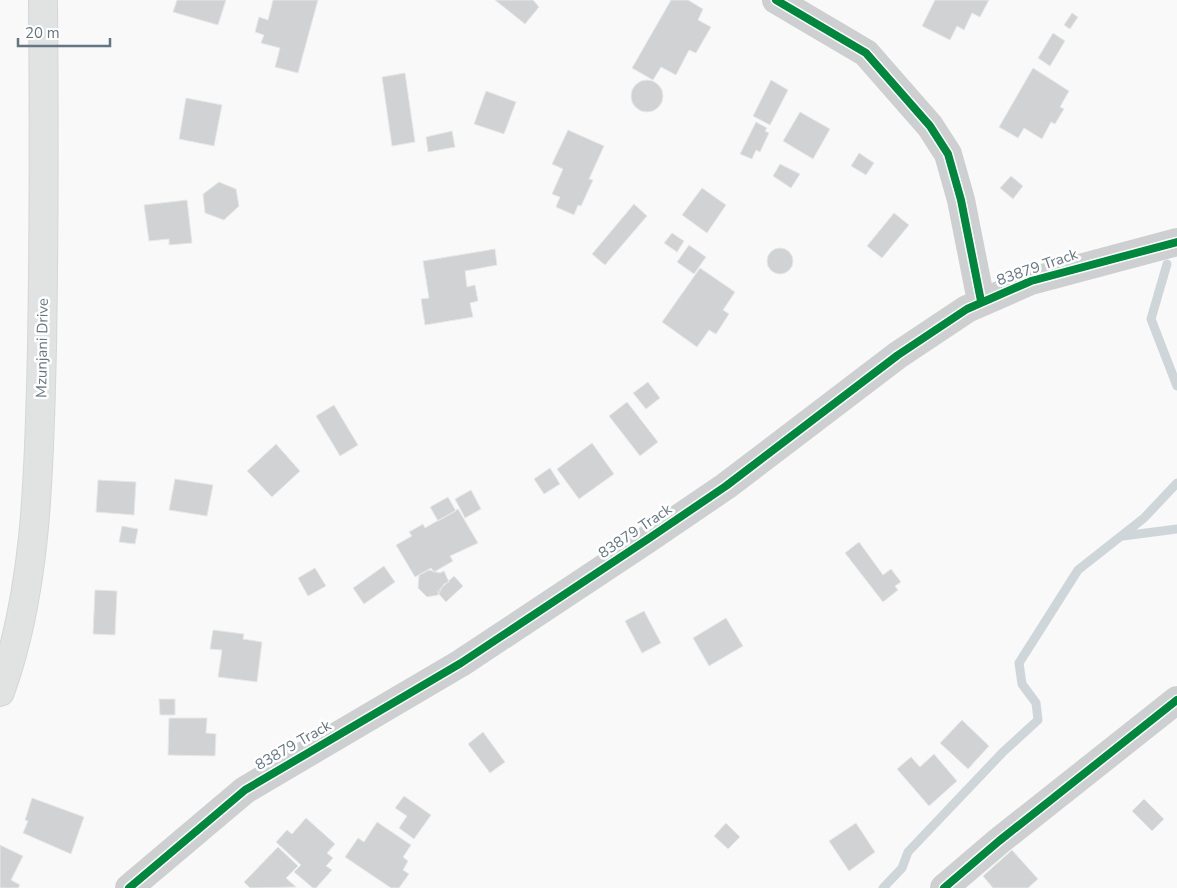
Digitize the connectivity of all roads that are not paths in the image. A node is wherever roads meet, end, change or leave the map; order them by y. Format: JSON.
{"nodes":[{"id":1,"x":43,"y":0,"type":"edge"},
{"id":2,"x":776,"y":0,"type":"edge"},
{"id":3,"x":1177,"y":242,"type":"edge"},
{"id":4,"x":981,"y":301,"type":"junction"},
{"id":5,"x":0,"y":692,"type":"edge"},
{"id":6,"x":1177,"y":700,"type":"edge"},
{"id":7,"x":129,"y":888,"type":"edge"},
{"id":8,"x":944,"y":888,"type":"edge"}],
"edges":[{"from":1,"to":5,"type":"main road","name":"Mzunjani Drive"},
{"from":2,"to":4,"type":"street"},
{"from":3,"to":4,"type":"street","name":"83879 Track"},
{"from":4,"to":7,"type":"street","name":"83879 Track"},
{"from":6,"to":8,"type":"street"}]}
